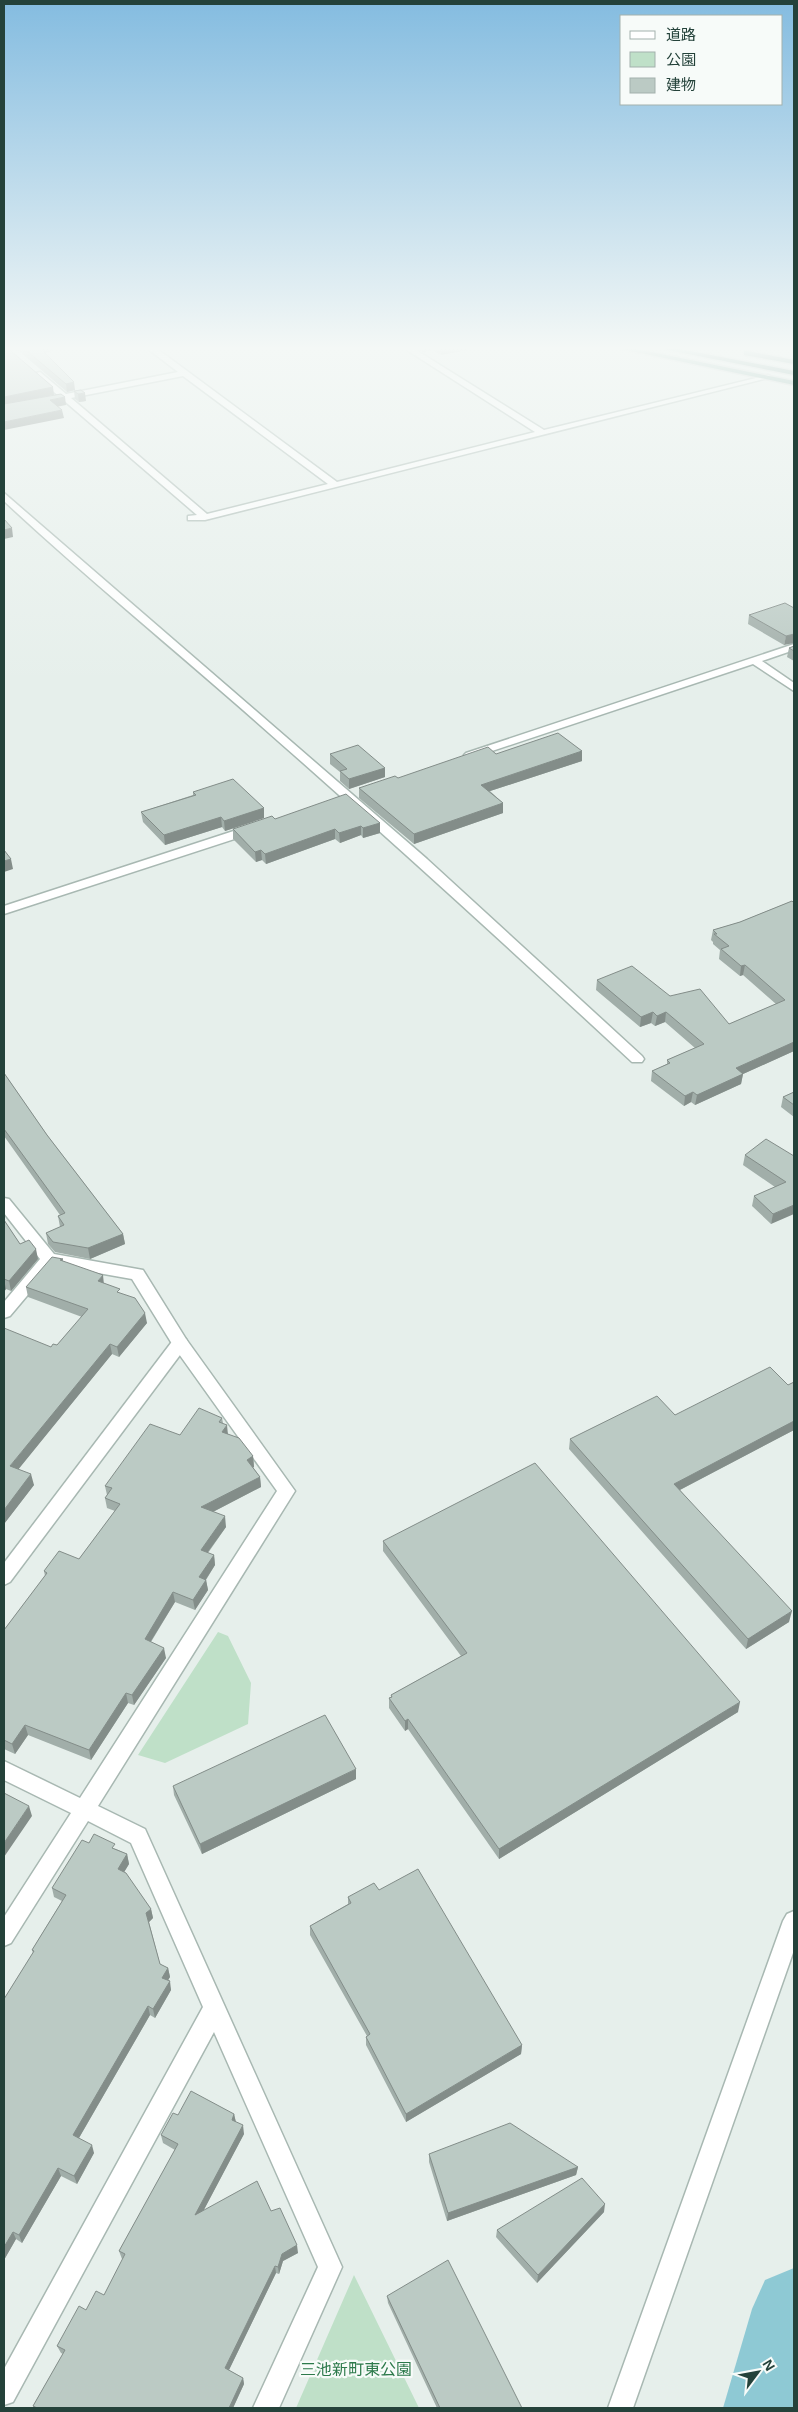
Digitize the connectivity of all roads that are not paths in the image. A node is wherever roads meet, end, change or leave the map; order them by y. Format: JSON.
{"nodes":[{"id":1,"x":135,"y":458,"type":"edge"},
{"id":2,"x":299,"y":458,"type":"edge"},
{"id":3,"x":445,"y":458,"type":"edge"},
{"id":4,"x":336,"y":485,"type":"junction"},
{"id":5,"x":4,"y":496,"type":"edge"},
{"id":6,"x":205,"y":517,"type":"junction"},
{"id":7,"x":191,"y":518,"type":"dead end"},
{"id":8,"x":794,"y":647,"type":"edge"},
{"id":9,"x":754,"y":660,"type":"junction"},
{"id":10,"x":794,"y":688,"type":"edge"},
{"id":11,"x":458,"y":760,"type":"edge"},
{"id":12,"x":353,"y":795,"type":"junction"},
{"id":13,"x":330,"y":803,"type":"edge"},
{"id":14,"x":266,"y":824,"type":"edge"},
{"id":15,"x":4,"y":910,"type":"edge"},
{"id":16,"x":637,"y":1059,"type":"dead end"},
{"id":17,"x":4,"y":1204,"type":"edge"},
{"id":18,"x":49,"y":1259,"type":"junction"},
{"id":19,"x":4,"y":1312,"type":"edge"},
{"id":20,"x":180,"y":1343,"type":"junction"},
{"id":21,"x":4,"y":1577,"type":"edge"},
{"id":22,"x":4,"y":1770,"type":"edge"},
{"id":23,"x":86,"y":1810,"type":"junction"},
{"id":24,"x":794,"y":1921,"type":"edge"},
{"id":25,"x":4,"y":1936,"type":"edge"},
{"id":26,"x":215,"y":2008,"type":"junction"},
{"id":27,"x":4,"y":2393,"type":"edge"},
{"id":28,"x":266,"y":2408,"type":"edge"},
{"id":29,"x":620,"y":2408,"type":"edge"}],
"edges":[{"from":1,"to":6,"type":"street"},
{"from":2,"to":4,"type":"street"},
{"from":3,"to":4,"type":"street"},
{"from":4,"to":6,"type":"street"},
{"from":5,"to":12,"type":"street"},
{"from":6,"to":7,"type":"street"},
{"from":8,"to":9,"type":"street"},
{"from":9,"to":10,"type":"street"},
{"from":9,"to":11,"type":"street"},
{"from":12,"to":13,"type":"street"},
{"from":12,"to":16,"type":"street"},
{"from":14,"to":15,"type":"street"},
{"from":17,"to":18,"type":"street"},
{"from":18,"to":19,"type":"street"},
{"from":18,"to":20,"type":"street"},
{"from":20,"to":21,"type":"street"},
{"from":20,"to":23,"type":"street"},
{"from":22,"to":23,"type":"street"},
{"from":23,"to":25,"type":"street"},
{"from":23,"to":26,"type":"street"},
{"from":24,"to":29,"type":"street"},
{"from":26,"to":27,"type":"street"},
{"from":26,"to":28,"type":"street"}]}
